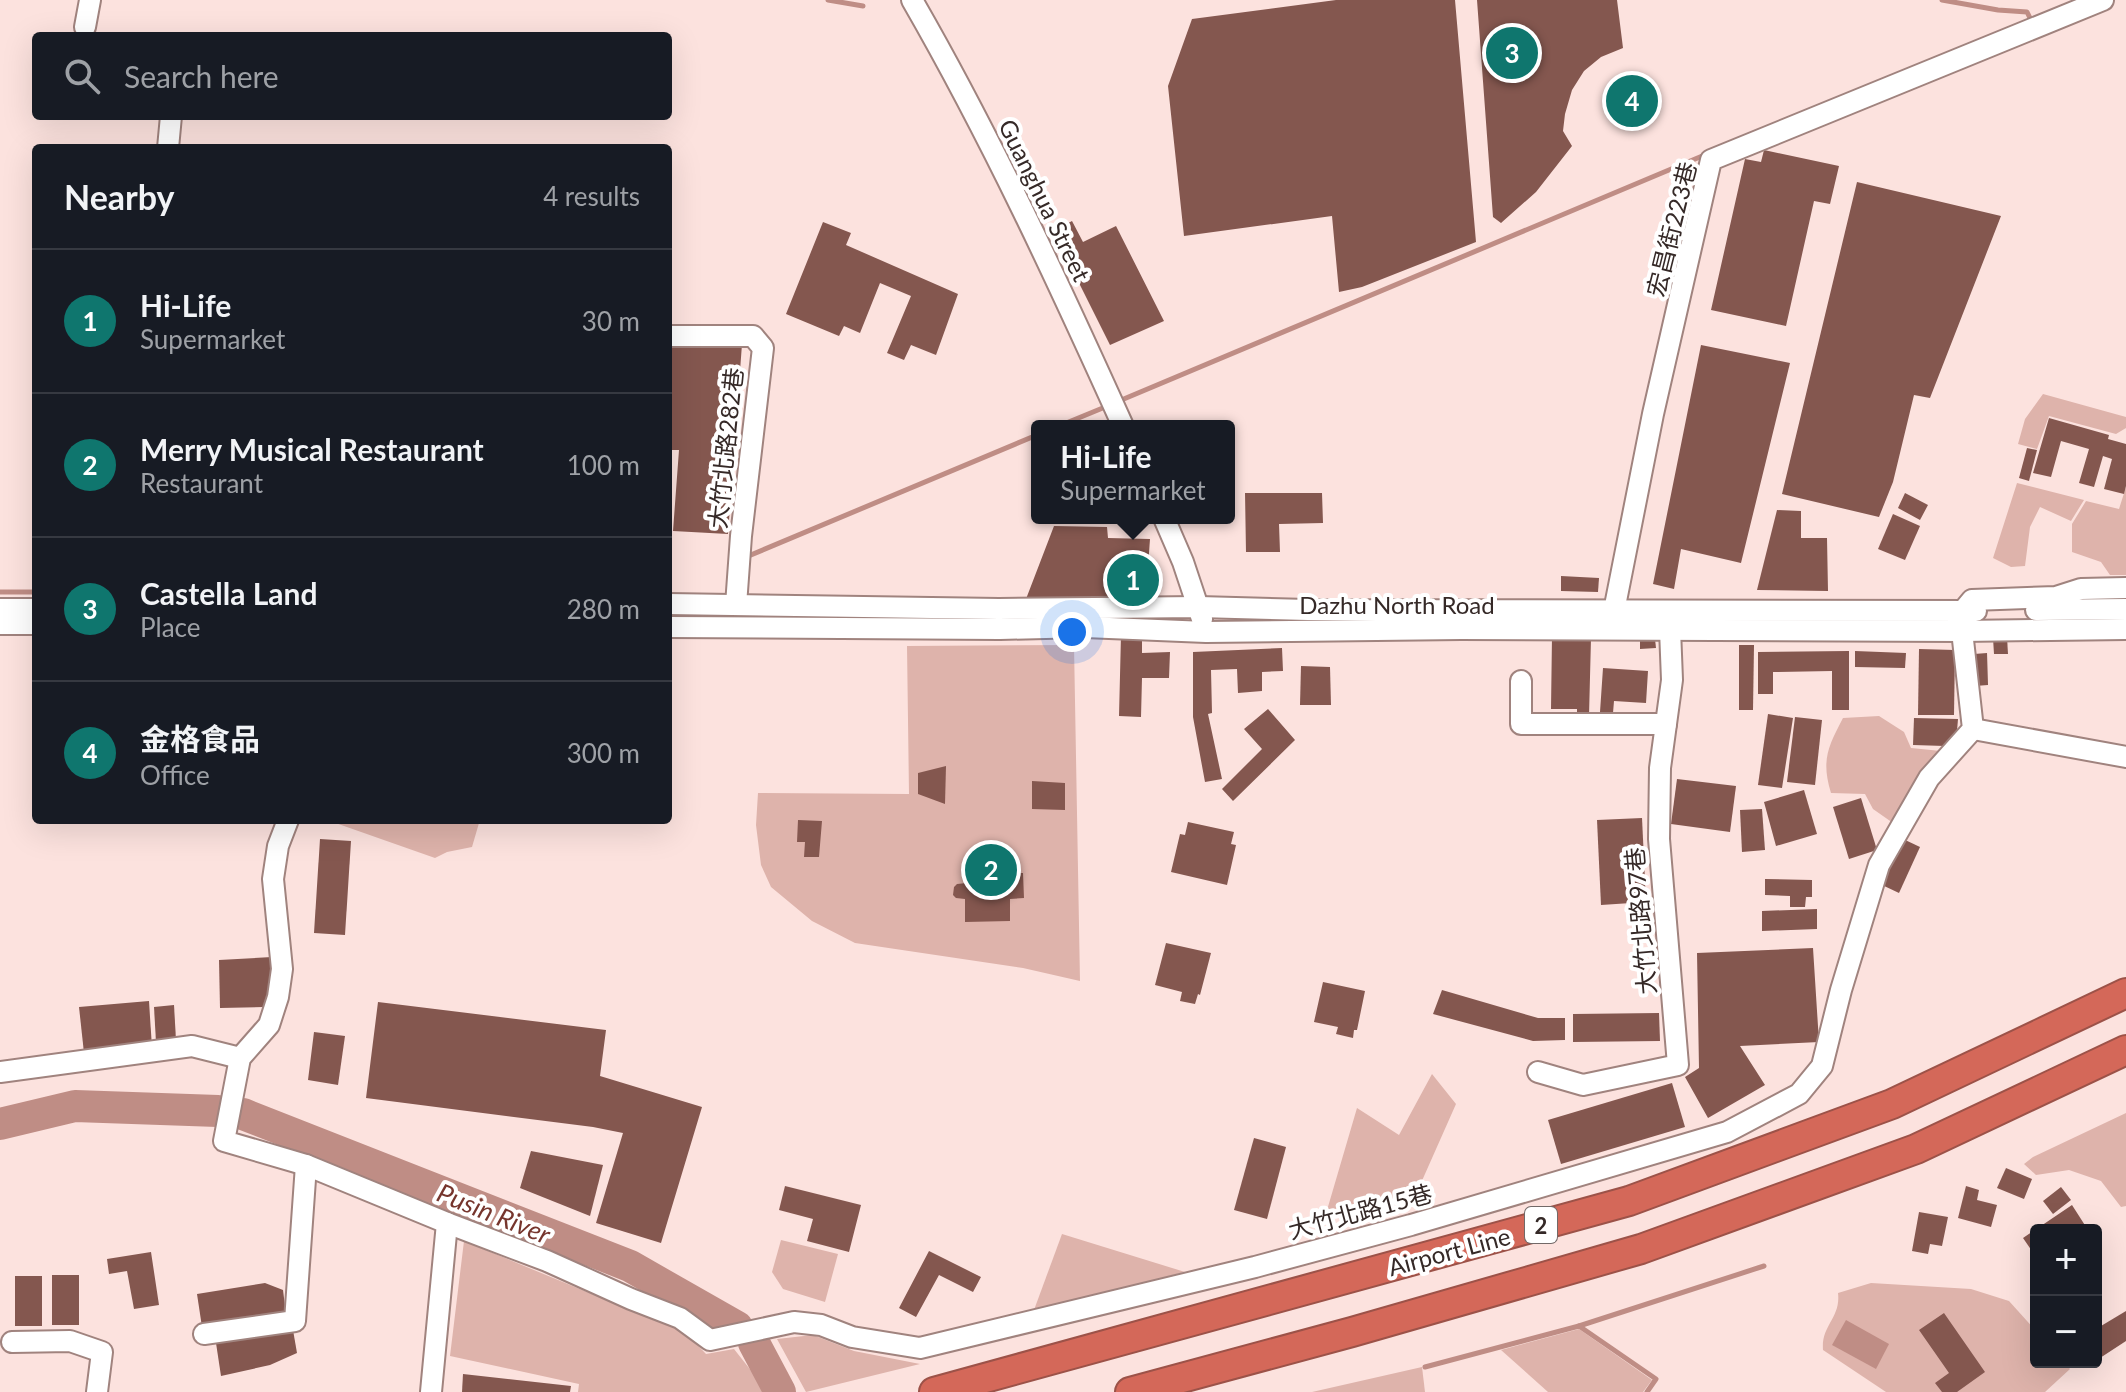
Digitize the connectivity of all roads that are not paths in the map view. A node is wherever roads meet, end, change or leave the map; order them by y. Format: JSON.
{"nodes":[{"id":1,"x":90,"y":0,"type":"edge"},
{"id":2,"x":912,"y":0,"type":"edge"},
{"id":3,"x":2103,"y":0,"type":"edge"},
{"id":4,"x":85,"y":27,"type":"dead end"},
{"id":5,"x":171,"y":120,"type":"edge"},
{"id":6,"x":168,"y":144,"type":"edge"},
{"id":7,"x":672,"y":336,"type":"edge"},
{"id":8,"x":1120,"y":420,"type":"edge"},
{"id":9,"x":1167,"y":524,"type":"edge"},
{"id":10,"x":2126,"y":588,"type":"edge"},
{"id":11,"x":672,"y":604,"type":"edge"},
{"id":12,"x":736,"y":605,"type":"junction"},
{"id":13,"x":1199,"y":607,"type":"junction"},
{"id":14,"x":0,"y":609,"type":"edge"},
{"id":15,"x":32,"y":609,"type":"edge"},
{"id":16,"x":2126,"y":609,"type":"edge"},
{"id":17,"x":1614,"y":620,"type":"junction"},
{"id":18,"x":1962,"y":621,"type":"junction"},
{"id":19,"x":0,"y":624,"type":"edge"},
{"id":20,"x":32,"y":624,"type":"edge"},
{"id":21,"x":672,"y":627,"type":"edge"},
{"id":22,"x":1670,"y":629,"type":"junction"},
{"id":23,"x":2126,"y":629,"type":"edge"},
{"id":24,"x":1206,"y":632,"type":"junction"},
{"id":25,"x":1521,"y":681,"type":"dead end"},
{"id":26,"x":1666,"y":724,"type":"junction"},
{"id":27,"x":1973,"y":729,"type":"junction"},
{"id":28,"x":2126,"y":757,"type":"edge"},
{"id":29,"x":286,"y":824,"type":"edge"},
{"id":30,"x":2126,"y":993,"type":"edge"},
{"id":31,"x":2126,"y":1050,"type":"edge"},
{"id":32,"x":240,"y":1058,"type":"junction"},
{"id":33,"x":0,"y":1072,"type":"edge"},
{"id":34,"x":1538,"y":1072,"type":"dead end"},
{"id":35,"x":306,"y":1165,"type":"junction"},
{"id":36,"x":447,"y":1223,"type":"junction"},
{"id":37,"x":204,"y":1334,"type":"dead end"},
{"id":38,"x":12,"y":1342,"type":"dead end"},
{"id":39,"x":97,"y":1392,"type":"edge"},
{"id":40,"x":431,"y":1392,"type":"edge"},
{"id":41,"x":934,"y":1392,"type":"edge"},
{"id":42,"x":1130,"y":1392,"type":"edge"}],
"edges":[{"from":1,"to":4,"type":"street"},
{"from":2,"to":8,"type":"street","name":"Guanghua Street"},
{"from":3,"to":17,"type":"street","name":"宏昌街223巷"},
{"from":5,"to":6,"type":"street"},
{"from":7,"to":12,"type":"street","name":"大竹北路282巷"},
{"from":9,"to":13,"type":"street"},
{"from":10,"to":18,"type":"street"},
{"from":11,"to":12,"type":"street","name":"Dazhu North Road"},
{"from":12,"to":13,"type":"street","name":"Dazhu North Road"},
{"from":13,"to":17,"type":"street","name":"Dazhu North Road"},
{"from":13,"to":24,"type":"street"},
{"from":14,"to":15,"type":"street"},
{"from":16,"to":18,"type":"street","name":"Dazhu North Road"},
{"from":17,"to":18,"type":"street","name":"Dazhu North Road"},
{"from":17,"to":22,"type":"street","name":"Dazhu North Road"},
{"from":17,"to":24,"type":"street","name":"Dazhu North Road"},
{"from":18,"to":22,"type":"street","name":"Dazhu North Road"},
{"from":18,"to":23,"type":"street","name":"Dazhu North Road"},
{"from":18,"to":27,"type":"street"},
{"from":19,"to":20,"type":"street"},
{"from":21,"to":24,"type":"street","name":"Dazhu North Road"},
{"from":22,"to":26,"type":"street","name":"大竹北路97巷"},
{"from":25,"to":26,"type":"street"},
{"from":26,"to":34,"type":"street","name":"大竹北路97巷"},
{"from":27,"to":28,"type":"street"},
{"from":27,"to":36,"type":"street","name":"大竹北路15巷"},
{"from":29,"to":32,"type":"street"},
{"from":30,"to":41,"type":"highway","name":"Airport Line","number":"2"},
{"from":31,"to":42,"type":"highway","name":"Airport Line","number":"2"},
{"from":32,"to":33,"type":"street"},
{"from":32,"to":35,"type":"street","name":"大竹北路15巷"},
{"from":35,"to":36,"type":"street","name":"大竹北路15巷"},
{"from":35,"to":37,"type":"street"},
{"from":36,"to":40,"type":"street"},
{"from":38,"to":39,"type":"street"}]}
